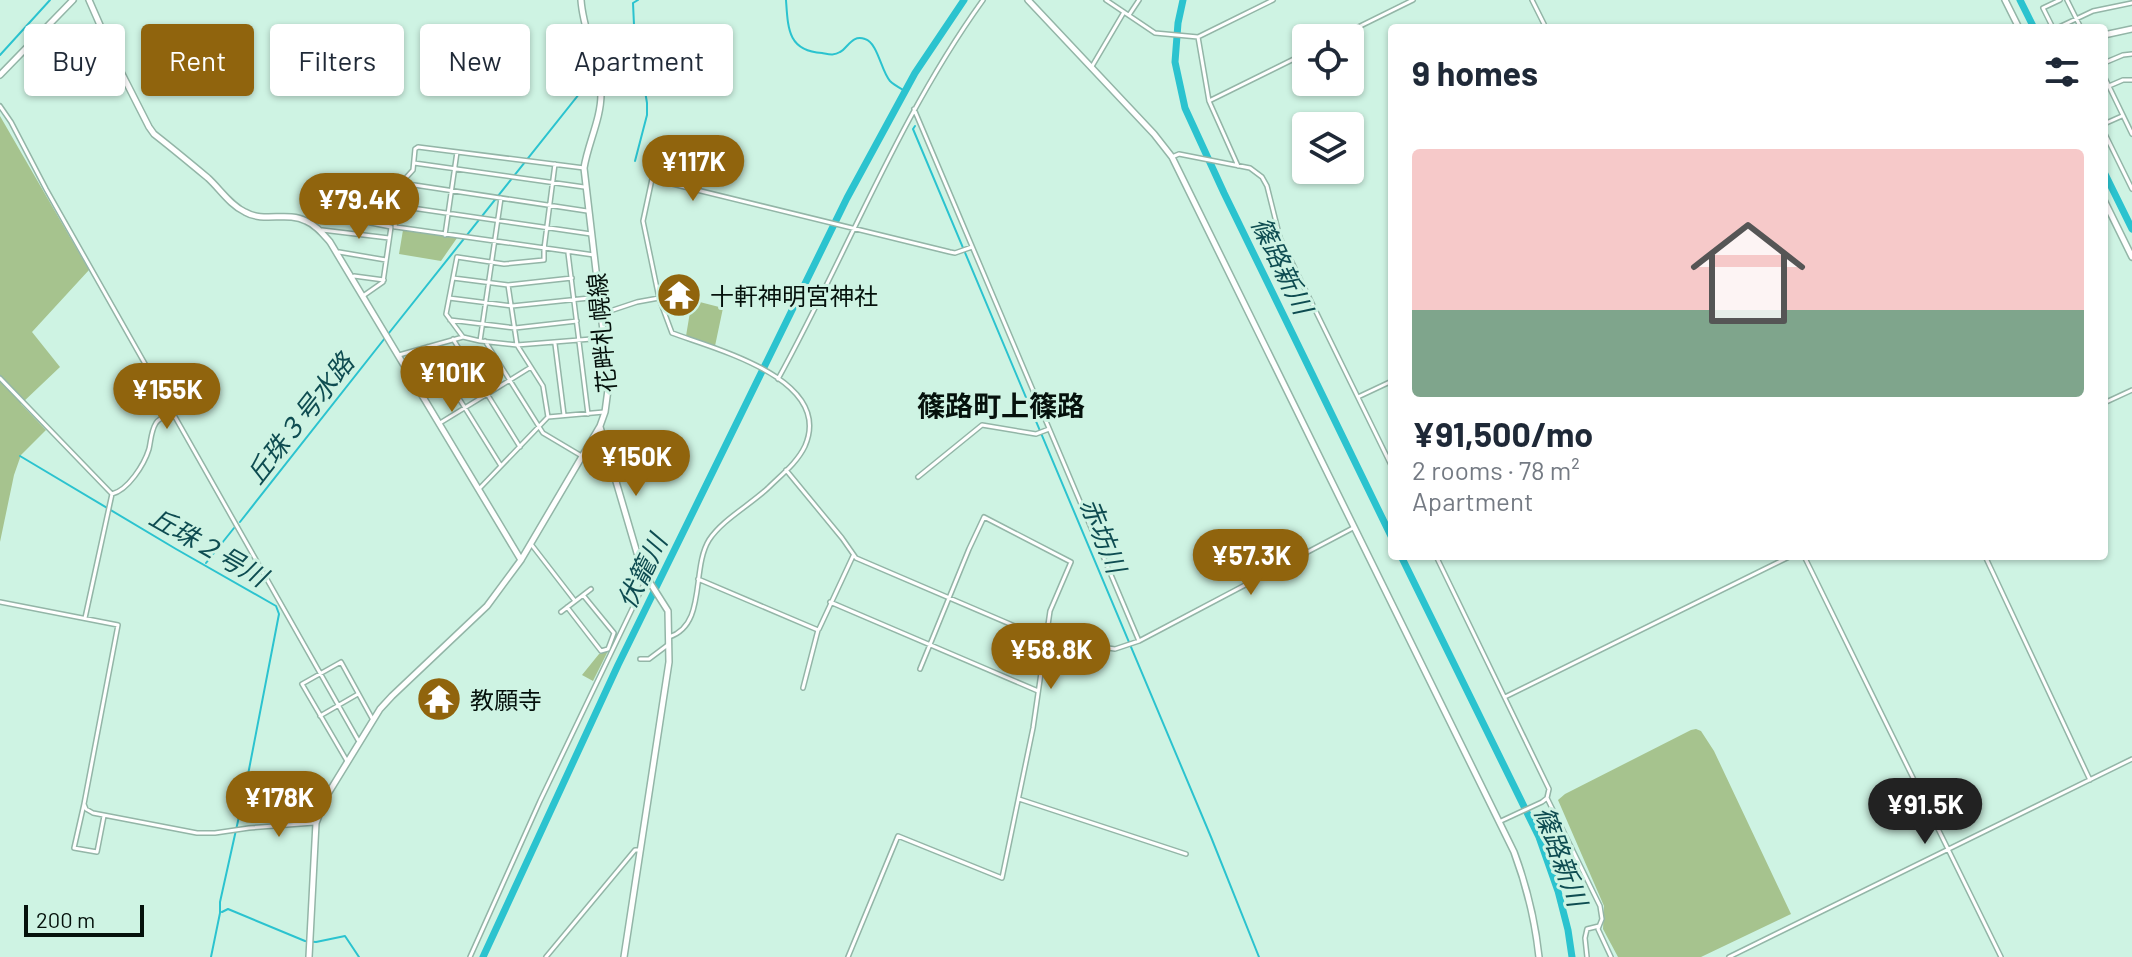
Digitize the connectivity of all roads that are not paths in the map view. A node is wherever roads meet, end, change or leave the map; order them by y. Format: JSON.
{"nodes":[{"id":1,"x":73,"y":0,"type":"edge"},
{"id":2,"x":89,"y":0,"type":"edge"},
{"id":3,"x":581,"y":0,"type":"edge"},
{"id":4,"x":983,"y":0,"type":"edge"},
{"id":5,"x":1028,"y":0,"type":"edge"},
{"id":6,"x":1139,"y":0,"type":"edge"},
{"id":7,"x":1273,"y":0,"type":"edge"},
{"id":8,"x":1413,"y":0,"type":"edge"},
{"id":9,"x":1532,"y":0,"type":"edge"},
{"id":10,"x":2005,"y":0,"type":"edge"},
{"id":11,"x":2060,"y":0,"type":"edge"},
{"id":12,"x":2067,"y":0,"type":"edge"},
{"id":13,"x":1109,"y":1,"type":"edge"},
{"id":14,"x":2132,"y":3,"type":"edge"},
{"id":15,"x":1124,"y":12,"type":"junction"},
{"id":16,"x":1129,"y":15,"type":"junction"},
{"id":17,"x":2076,"y":19,"type":"junction"},
{"id":18,"x":1364,"y":24,"type":"edge"},
{"id":19,"x":1544,"y":24,"type":"edge"},
{"id":20,"x":2017,"y":24,"type":"edge"},
{"id":21,"x":2053,"y":24,"type":"edge"},
{"id":22,"x":2064,"y":24,"type":"edge"},
{"id":23,"x":2079,"y":24,"type":"edge"},
{"id":24,"x":2132,"y":29,"type":"edge"},
{"id":25,"x":2108,"y":34,"type":"edge"},
{"id":26,"x":1196,"y":36,"type":"junction"},
{"id":27,"x":2132,"y":54,"type":"edge"},
{"id":28,"x":1292,"y":60,"type":"edge"},
{"id":29,"x":2108,"y":61,"type":"edge"},
{"id":30,"x":1091,"y":68,"type":"junction"},
{"id":31,"x":0,"y":75,"type":"edge"},
{"id":32,"x":2132,"y":80,"type":"edge"},
{"id":33,"x":2109,"y":86,"type":"joint"},
{"id":34,"x":1209,"y":101,"type":"junction"},
{"id":35,"x":0,"y":106,"type":"edge"},
{"id":36,"x":914,"y":109,"type":"junction"},
{"id":37,"x":2123,"y":115,"type":"junction"},
{"id":38,"x":2108,"y":122,"type":"edge"},
{"id":39,"x":2132,"y":134,"type":"edge"},
{"id":40,"x":2108,"y":140,"type":"edge"},
{"id":41,"x":457,"y":152,"type":"junction"},
{"id":42,"x":1172,"y":157,"type":"junction"},
{"id":43,"x":414,"y":163,"type":"junction"},
{"id":44,"x":555,"y":164,"type":"junction"},
{"id":45,"x":1236,"y":165,"type":"junction"},
{"id":46,"x":584,"y":168,"type":"junction"},
{"id":47,"x":454,"y":169,"type":"junction"},
{"id":48,"x":2132,"y":173,"type":"edge"},
{"id":49,"x":2126,"y":176,"type":"junction"},
{"id":50,"x":401,"y":183,"type":"junction"},
{"id":51,"x":553,"y":183,"type":"junction"},
{"id":52,"x":585,"y":188,"type":"junction"},
{"id":53,"x":2132,"y":189,"type":"edge"},
{"id":54,"x":451,"y":191,"type":"junction"},
{"id":55,"x":498,"y":198,"type":"junction"},
{"id":56,"x":549,"y":205,"type":"junction"},
{"id":57,"x":398,"y":206,"type":"junction"},
{"id":58,"x":2108,"y":207,"type":"edge"},
{"id":59,"x":588,"y":211,"type":"junction"},
{"id":60,"x":447,"y":213,"type":"junction"},
{"id":61,"x":497,"y":221,"type":"junction"},
{"id":62,"x":393,"y":227,"type":"junction"},
{"id":63,"x":547,"y":228,"type":"junction"},
{"id":64,"x":851,"y":228,"type":"junction"},
{"id":65,"x":320,"y":232,"type":"junction"},
{"id":66,"x":591,"y":234,"type":"junction"},
{"id":67,"x":445,"y":235,"type":"junction"},
{"id":68,"x":389,"y":238,"type":"junction"},
{"id":69,"x":494,"y":242,"type":"junction"},
{"id":70,"x":972,"y":246,"type":"junction"},
{"id":71,"x":2130,"y":247,"type":"edge"},
{"id":72,"x":544,"y":249,"type":"junction"},
{"id":73,"x":568,"y":253,"type":"junction"},
{"id":74,"x":337,"y":254,"type":"junction"},
{"id":75,"x":594,"y":255,"type":"junction"},
{"id":76,"x":2132,"y":257,"type":"edge"},
{"id":77,"x":386,"y":260,"type":"junction"},
{"id":78,"x":491,"y":262,"type":"junction"},
{"id":79,"x":352,"y":278,"type":"junction"},
{"id":80,"x":453,"y":278,"type":"junction"},
{"id":81,"x":572,"y":278,"type":"junction"},
{"id":82,"x":384,"y":280,"type":"junction"},
{"id":83,"x":488,"y":283,"type":"junction"},
{"id":84,"x":508,"y":285,"type":"junction"},
{"id":85,"x":363,"y":296,"type":"junction"},
{"id":86,"x":599,"y":297,"type":"junction"},
{"id":87,"x":449,"y":298,"type":"junction"},
{"id":88,"x":659,"y":298,"type":"junction"},
{"id":89,"x":574,"y":299,"type":"junction"},
{"id":90,"x":485,"y":304,"type":"junction"},
{"id":91,"x":512,"y":306,"type":"junction"},
{"id":92,"x":601,"y":314,"type":"junction"},
{"id":93,"x":450,"y":320,"type":"junction"},
{"id":94,"x":577,"y":321,"type":"junction"},
{"id":95,"x":482,"y":324,"type":"junction"},
{"id":96,"x":515,"y":328,"type":"junction"},
{"id":97,"x":463,"y":337,"type":"junction"},
{"id":98,"x":604,"y":338,"type":"junction"},
{"id":99,"x":453,"y":339,"type":"junction"},
{"id":100,"x":580,"y":340,"type":"junction"},
{"id":101,"x":483,"y":341,"type":"junction"},
{"id":102,"x":555,"y":343,"type":"junction"},
{"id":103,"x":517,"y":345,"type":"junction"},
{"id":104,"x":427,"y":347,"type":"junction"},
{"id":105,"x":399,"y":355,"type":"junction"},
{"id":106,"x":531,"y":367,"type":"junction"},
{"id":107,"x":0,"y":378,"type":"edge"},
{"id":108,"x":776,"y":378,"type":"junction"},
{"id":109,"x":509,"y":380,"type":"junction"},
{"id":110,"x":1388,"y":383,"type":"edge"},
{"id":111,"x":2132,"y":390,"type":"edge"},
{"id":112,"x":486,"y":394,"type":"junction"},
{"id":113,"x":1358,"y":397,"type":"junction"},
{"id":114,"x":2108,"y":401,"type":"edge"},
{"id":115,"x":464,"y":408,"type":"junction"},
{"id":116,"x":605,"y":412,"type":"junction"},
{"id":117,"x":173,"y":413,"type":"junction"},
{"id":118,"x":588,"y":414,"type":"junction"},
{"id":119,"x":564,"y":415,"type":"junction"},
{"id":120,"x":548,"y":417,"type":"junction"},
{"id":121,"x":440,"y":423,"type":"junction"},
{"id":122,"x":600,"y":426,"type":"junction"},
{"id":123,"x":538,"y":427,"type":"junction"},
{"id":124,"x":1048,"y":429,"type":"junction"},
{"id":125,"x":520,"y":447,"type":"junction"},
{"id":126,"x":583,"y":457,"type":"junction"},
{"id":127,"x":1388,"y":459,"type":"edge"},
{"id":128,"x":501,"y":466,"type":"junction"},
{"id":129,"x":786,"y":470,"type":"junction"},
{"id":130,"x":918,"y":477,"type":"dead end"},
{"id":131,"x":479,"y":489,"type":"junction"},
{"id":132,"x":112,"y":494,"type":"junction"},
{"id":133,"x":1355,"y":526,"type":"junction"},
{"id":134,"x":531,"y":544,"type":"junction"},
{"id":135,"x":853,"y":556,"type":"junction"},
{"id":136,"x":521,"y":560,"type":"junction"},
{"id":137,"x":1438,"y":560,"type":"edge"},
{"id":138,"x":1783,"y":560,"type":"edge"},
{"id":139,"x":1806,"y":560,"type":"edge"},
{"id":140,"x":1987,"y":560,"type":"edge"},
{"id":141,"x":698,"y":579,"type":"junction"},
{"id":142,"x":648,"y":580,"type":"junction"},
{"id":143,"x":591,"y":589,"type":"dead end"},
{"id":144,"x":583,"y":595,"type":"junction"},
{"id":145,"x":950,"y":597,"type":"junction"},
{"id":146,"x":575,"y":601,"type":"junction"},
{"id":147,"x":0,"y":602,"type":"edge"},
{"id":148,"x":830,"y":602,"type":"junction"},
{"id":149,"x":567,"y":607,"type":"junction"},
{"id":150,"x":561,"y":612,"type":"dead end"},
{"id":151,"x":85,"y":618,"type":"junction"},
{"id":152,"x":818,"y":630,"type":"junction"},
{"id":153,"x":1045,"y":639,"type":"junction"},
{"id":154,"x":669,"y":640,"type":"junction"},
{"id":155,"x":1137,"y":642,"type":"junction"},
{"id":156,"x":929,"y":645,"type":"junction"},
{"id":157,"x":640,"y":659,"type":"dead end"},
{"id":158,"x":920,"y":669,"type":"dead end"},
{"id":159,"x":322,"y":673,"type":"junction"},
{"id":160,"x":803,"y":688,"type":"dead end"},
{"id":161,"x":1038,"y":691,"type":"junction"},
{"id":162,"x":358,"y":694,"type":"junction"},
{"id":163,"x":1505,"y":697,"type":"junction"},
{"id":164,"x":339,"y":705,"type":"junction"},
{"id":165,"x":320,"y":716,"type":"junction"},
{"id":166,"x":373,"y":720,"type":"junction"},
{"id":167,"x":359,"y":741,"type":"junction"},
{"id":168,"x":2132,"y":759,"type":"edge"},
{"id":169,"x":347,"y":762,"type":"junction"},
{"id":170,"x":2090,"y":780,"type":"junction"},
{"id":171,"x":1547,"y":798,"type":"junction"},
{"id":172,"x":1018,"y":799,"type":"junction"},
{"id":173,"x":84,"y":804,"type":"junction"},
{"id":174,"x":104,"y":815,"type":"junction"},
{"id":175,"x":1500,"y":822,"type":"junction"},
{"id":176,"x":316,"y":823,"type":"junction"},
{"id":177,"x":1948,"y":849,"type":"junction"},
{"id":178,"x":640,"y":850,"type":"junction"},
{"id":179,"x":1186,"y":854,"type":"dead end"},
{"id":180,"x":1599,"y":926,"type":"junction"},
{"id":181,"x":309,"y":957,"type":"edge"},
{"id":182,"x":470,"y":957,"type":"edge"},
{"id":183,"x":546,"y":957,"type":"edge"},
{"id":184,"x":624,"y":957,"type":"edge"},
{"id":185,"x":848,"y":957,"type":"edge"},
{"id":186,"x":1539,"y":957,"type":"edge"},
{"id":187,"x":1587,"y":957,"type":"edge"},
{"id":188,"x":1611,"y":957,"type":"edge"},
{"id":189,"x":1729,"y":957,"type":"edge"},
{"id":190,"x":2001,"y":957,"type":"edge"}],
"edges":[{"from":1,"to":31,"type":"street"},
{"from":2,"to":65,"type":"street"},
{"from":3,"to":46,"type":"street","name":"花畔札幌線"},
{"from":4,"to":36,"type":"street"},
{"from":5,"to":30,"type":"street"},
{"from":6,"to":16,"type":"street"},
{"from":7,"to":26,"type":"street"},
{"from":8,"to":18,"type":"street"},
{"from":9,"to":19,"type":"street"},
{"from":10,"to":20,"type":"street"},
{"from":11,"to":21,"type":"street"},
{"from":12,"to":17,"type":"street"},
{"from":13,"to":15,"type":"street"},
{"from":14,"to":17,"type":"street"},
{"from":15,"to":16,"type":"street"},
{"from":15,"to":30,"type":"street"},
{"from":16,"to":26,"type":"street"},
{"from":17,"to":22,"type":"street"},
{"from":17,"to":23,"type":"street"},
{"from":24,"to":25,"type":"street"},
{"from":26,"to":34,"type":"street"},
{"from":27,"to":29,"type":"street"},
{"from":28,"to":34,"type":"street"},
{"from":30,"to":42,"type":"street"},
{"from":32,"to":33,"type":"street"},
{"from":33,"to":37,"type":"street"},
{"from":34,"to":45,"type":"street"},
{"from":35,"to":117,"type":"street"},
{"from":36,"to":64,"type":"street"},
{"from":36,"to":70,"type":"street"},
{"from":37,"to":38,"type":"street"},
{"from":37,"to":39,"type":"street"},
{"from":40,"to":49,"type":"street"},
{"from":41,"to":43,"type":"street"},
{"from":41,"to":44,"type":"street"},
{"from":41,"to":47,"type":"street"},
{"from":42,"to":45,"type":"street"},
{"from":42,"to":133,"type":"street"},
{"from":43,"to":47,"type":"street"},
{"from":43,"to":50,"type":"street"},
{"from":44,"to":46,"type":"street"},
{"from":44,"to":51,"type":"street"},
{"from":45,"to":113,"type":"street"},
{"from":46,"to":52,"type":"street","name":"花畔札幌線"},
{"from":47,"to":51,"type":"street"},
{"from":47,"to":54,"type":"street"},
{"from":48,"to":49,"type":"street"},
{"from":49,"to":53,"type":"street"},
{"from":50,"to":54,"type":"street"},
{"from":50,"to":57,"type":"street"},
{"from":50,"to":62,"type":"street"},
{"from":51,"to":52,"type":"street"},
{"from":51,"to":56,"type":"street"},
{"from":52,"to":59,"type":"street","name":"花畔札幌線"},
{"from":54,"to":55,"type":"street"},
{"from":54,"to":60,"type":"street"},
{"from":55,"to":56,"type":"street"},
{"from":55,"to":61,"type":"street"},
{"from":56,"to":59,"type":"street"},
{"from":56,"to":63,"type":"street"},
{"from":57,"to":60,"type":"street"},
{"from":57,"to":62,"type":"street"},
{"from":58,"to":71,"type":"street"},
{"from":59,"to":66,"type":"street","name":"花畔札幌線"},
{"from":60,"to":61,"type":"street"},
{"from":60,"to":67,"type":"street"},
{"from":61,"to":63,"type":"street"},
{"from":61,"to":69,"type":"street"},
{"from":62,"to":67,"type":"street"},
{"from":62,"to":68,"type":"street"},
{"from":63,"to":66,"type":"street"},
{"from":63,"to":72,"type":"street"},
{"from":64,"to":70,"type":"street"},
{"from":64,"to":88,"type":"street"},
{"from":64,"to":108,"type":"street"},
{"from":65,"to":68,"type":"street"},
{"from":65,"to":74,"type":"street"},
{"from":66,"to":75,"type":"street","name":"花畔札幌線"},
{"from":67,"to":69,"type":"street"},
{"from":68,"to":77,"type":"street"},
{"from":69,"to":72,"type":"street"},
{"from":69,"to":78,"type":"street"},
{"from":70,"to":124,"type":"street"},
{"from":71,"to":76,"type":"street"},
{"from":72,"to":73,"type":"street"},
{"from":72,"to":78,"type":"street"},
{"from":73,"to":75,"type":"street"},
{"from":73,"to":81,"type":"street"},
{"from":74,"to":77,"type":"street"},
{"from":74,"to":79,"type":"street"},
{"from":75,"to":86,"type":"street","name":"花畔札幌線"},
{"from":77,"to":82,"type":"street"},
{"from":78,"to":80,"type":"street"},
{"from":78,"to":83,"type":"street"},
{"from":79,"to":82,"type":"street"},
{"from":79,"to":85,"type":"street"},
{"from":80,"to":83,"type":"street"},
{"from":80,"to":87,"type":"street"},
{"from":81,"to":84,"type":"street"},
{"from":81,"to":89,"type":"street"},
{"from":82,"to":85,"type":"street"},
{"from":83,"to":84,"type":"street"},
{"from":83,"to":90,"type":"street"},
{"from":84,"to":91,"type":"street"},
{"from":85,"to":105,"type":"street"},
{"from":86,"to":89,"type":"street"},
{"from":86,"to":92,"type":"street","name":"花畔札幌線"},
{"from":87,"to":90,"type":"street"},
{"from":87,"to":93,"type":"street"},
{"from":88,"to":92,"type":"street"},
{"from":88,"to":108,"type":"street"},
{"from":89,"to":91,"type":"street"},
{"from":89,"to":94,"type":"street"},
{"from":90,"to":91,"type":"street"},
{"from":90,"to":95,"type":"street"},
{"from":91,"to":96,"type":"street"},
{"from":92,"to":98,"type":"street","name":"花畔札幌線"},
{"from":93,"to":95,"type":"street"},
{"from":93,"to":97,"type":"street"},
{"from":94,"to":96,"type":"street"},
{"from":94,"to":100,"type":"street"},
{"from":95,"to":96,"type":"street"},
{"from":95,"to":101,"type":"street"},
{"from":96,"to":103,"type":"street"},
{"from":97,"to":99,"type":"street"},
{"from":97,"to":101,"type":"street"},
{"from":98,"to":100,"type":"street"},
{"from":98,"to":116,"type":"street","name":"花畔札幌線"},
{"from":99,"to":104,"type":"street"},
{"from":99,"to":112,"type":"street"},
{"from":100,"to":102,"type":"street"},
{"from":100,"to":118,"type":"street"},
{"from":101,"to":103,"type":"street"},
{"from":101,"to":109,"type":"street"},
{"from":102,"to":103,"type":"street"},
{"from":102,"to":119,"type":"street"},
{"from":103,"to":106,"type":"street"},
{"from":104,"to":105,"type":"street"},
{"from":104,"to":115,"type":"street"},
{"from":105,"to":121,"type":"street"},
{"from":106,"to":109,"type":"street"},
{"from":106,"to":120,"type":"street"},
{"from":107,"to":132,"type":"street"},
{"from":108,"to":129,"type":"street"},
{"from":109,"to":112,"type":"street"},
{"from":109,"to":123,"type":"street"},
{"from":110,"to":113,"type":"street"},
{"from":111,"to":114,"type":"street"},
{"from":112,"to":115,"type":"street"},
{"from":112,"to":125,"type":"street"},
{"from":113,"to":127,"type":"street"},
{"from":115,"to":121,"type":"street"},
{"from":115,"to":128,"type":"street"},
{"from":116,"to":118,"type":"street"},
{"from":116,"to":122,"type":"street","name":"花畔札幌線"},
{"from":117,"to":132,"type":"street"},
{"from":117,"to":159,"type":"street"},
{"from":118,"to":119,"type":"street"},
{"from":119,"to":120,"type":"street"},
{"from":120,"to":123,"type":"street"},
{"from":121,"to":131,"type":"street"},
{"from":122,"to":126,"type":"street","name":"花畔札幌線"},
{"from":122,"to":142,"type":"street"},
{"from":123,"to":125,"type":"street"},
{"from":123,"to":126,"type":"street"},
{"from":124,"to":130,"type":"street"},
{"from":124,"to":155,"type":"street"},
{"from":125,"to":128,"type":"street"},
{"from":126,"to":134,"type":"street","name":"花畔札幌線"},
{"from":128,"to":131,"type":"street"},
{"from":129,"to":135,"type":"street"},
{"from":129,"to":141,"type":"street"},
{"from":131,"to":136,"type":"street"},
{"from":132,"to":151,"type":"street"},
{"from":133,"to":155,"type":"street"},
{"from":133,"to":175,"type":"street"},
{"from":134,"to":136,"type":"street","name":"花畔札幌線"},
{"from":134,"to":146,"type":"street"},
{"from":135,"to":145,"type":"street"},
{"from":135,"to":148,"type":"street"},
{"from":136,"to":166,"type":"street","name":"花畔札幌線"},
{"from":137,"to":163,"type":"street"},
{"from":138,"to":163,"type":"street"},
{"from":139,"to":177,"type":"street"},
{"from":140,"to":170,"type":"street"},
{"from":141,"to":152,"type":"street"},
{"from":141,"to":154,"type":"street"},
{"from":142,"to":154,"type":"street"},
{"from":142,"to":182,"type":"street"},
{"from":143,"to":144,"type":"street"},
{"from":144,"to":146,"type":"street"},
{"from":144,"to":149,"type":"street"},
{"from":145,"to":153,"type":"street"},
{"from":145,"to":153,"type":"street"},
{"from":145,"to":156,"type":"street"},
{"from":146,"to":149,"type":"street"},
{"from":147,"to":151,"type":"street"},
{"from":148,"to":152,"type":"street"},
{"from":148,"to":156,"type":"street"},
{"from":149,"to":150,"type":"street"},
{"from":151,"to":173,"type":"street"},
{"from":152,"to":160,"type":"street"},
{"from":153,"to":155,"type":"street"},
{"from":153,"to":161,"type":"street"},
{"from":154,"to":157,"type":"street"},
{"from":154,"to":178,"type":"street"},
{"from":156,"to":158,"type":"street"},
{"from":156,"to":161,"type":"street"},
{"from":159,"to":162,"type":"street"},
{"from":159,"to":164,"type":"street"},
{"from":159,"to":165,"type":"street"},
{"from":161,"to":172,"type":"street"},
{"from":162,"to":164,"type":"street"},
{"from":162,"to":166,"type":"street"},
{"from":163,"to":171,"type":"street"},
{"from":164,"to":165,"type":"street"},
{"from":164,"to":167,"type":"street"},
{"from":165,"to":169,"type":"street"},
{"from":166,"to":167,"type":"street","name":"花畔札幌線"},
{"from":167,"to":169,"type":"street","name":"花畔札幌線"},
{"from":168,"to":170,"type":"street"},
{"from":169,"to":176,"type":"street","name":"花畔札幌線"},
{"from":170,"to":177,"type":"street"},
{"from":171,"to":175,"type":"street"},
{"from":171,"to":180,"type":"street"},
{"from":172,"to":179,"type":"street"},
{"from":172,"to":185,"type":"street"},
{"from":173,"to":174,"type":"street"},
{"from":173,"to":174,"type":"street"},
{"from":174,"to":176,"type":"street"},
{"from":175,"to":186,"type":"street"},
{"from":176,"to":181,"type":"street","name":"花畔札幌線"},
{"from":177,"to":189,"type":"street"},
{"from":177,"to":190,"type":"street"},
{"from":178,"to":183,"type":"street"},
{"from":178,"to":184,"type":"street"},
{"from":180,"to":187,"type":"street"},
{"from":180,"to":188,"type":"street"}]}
